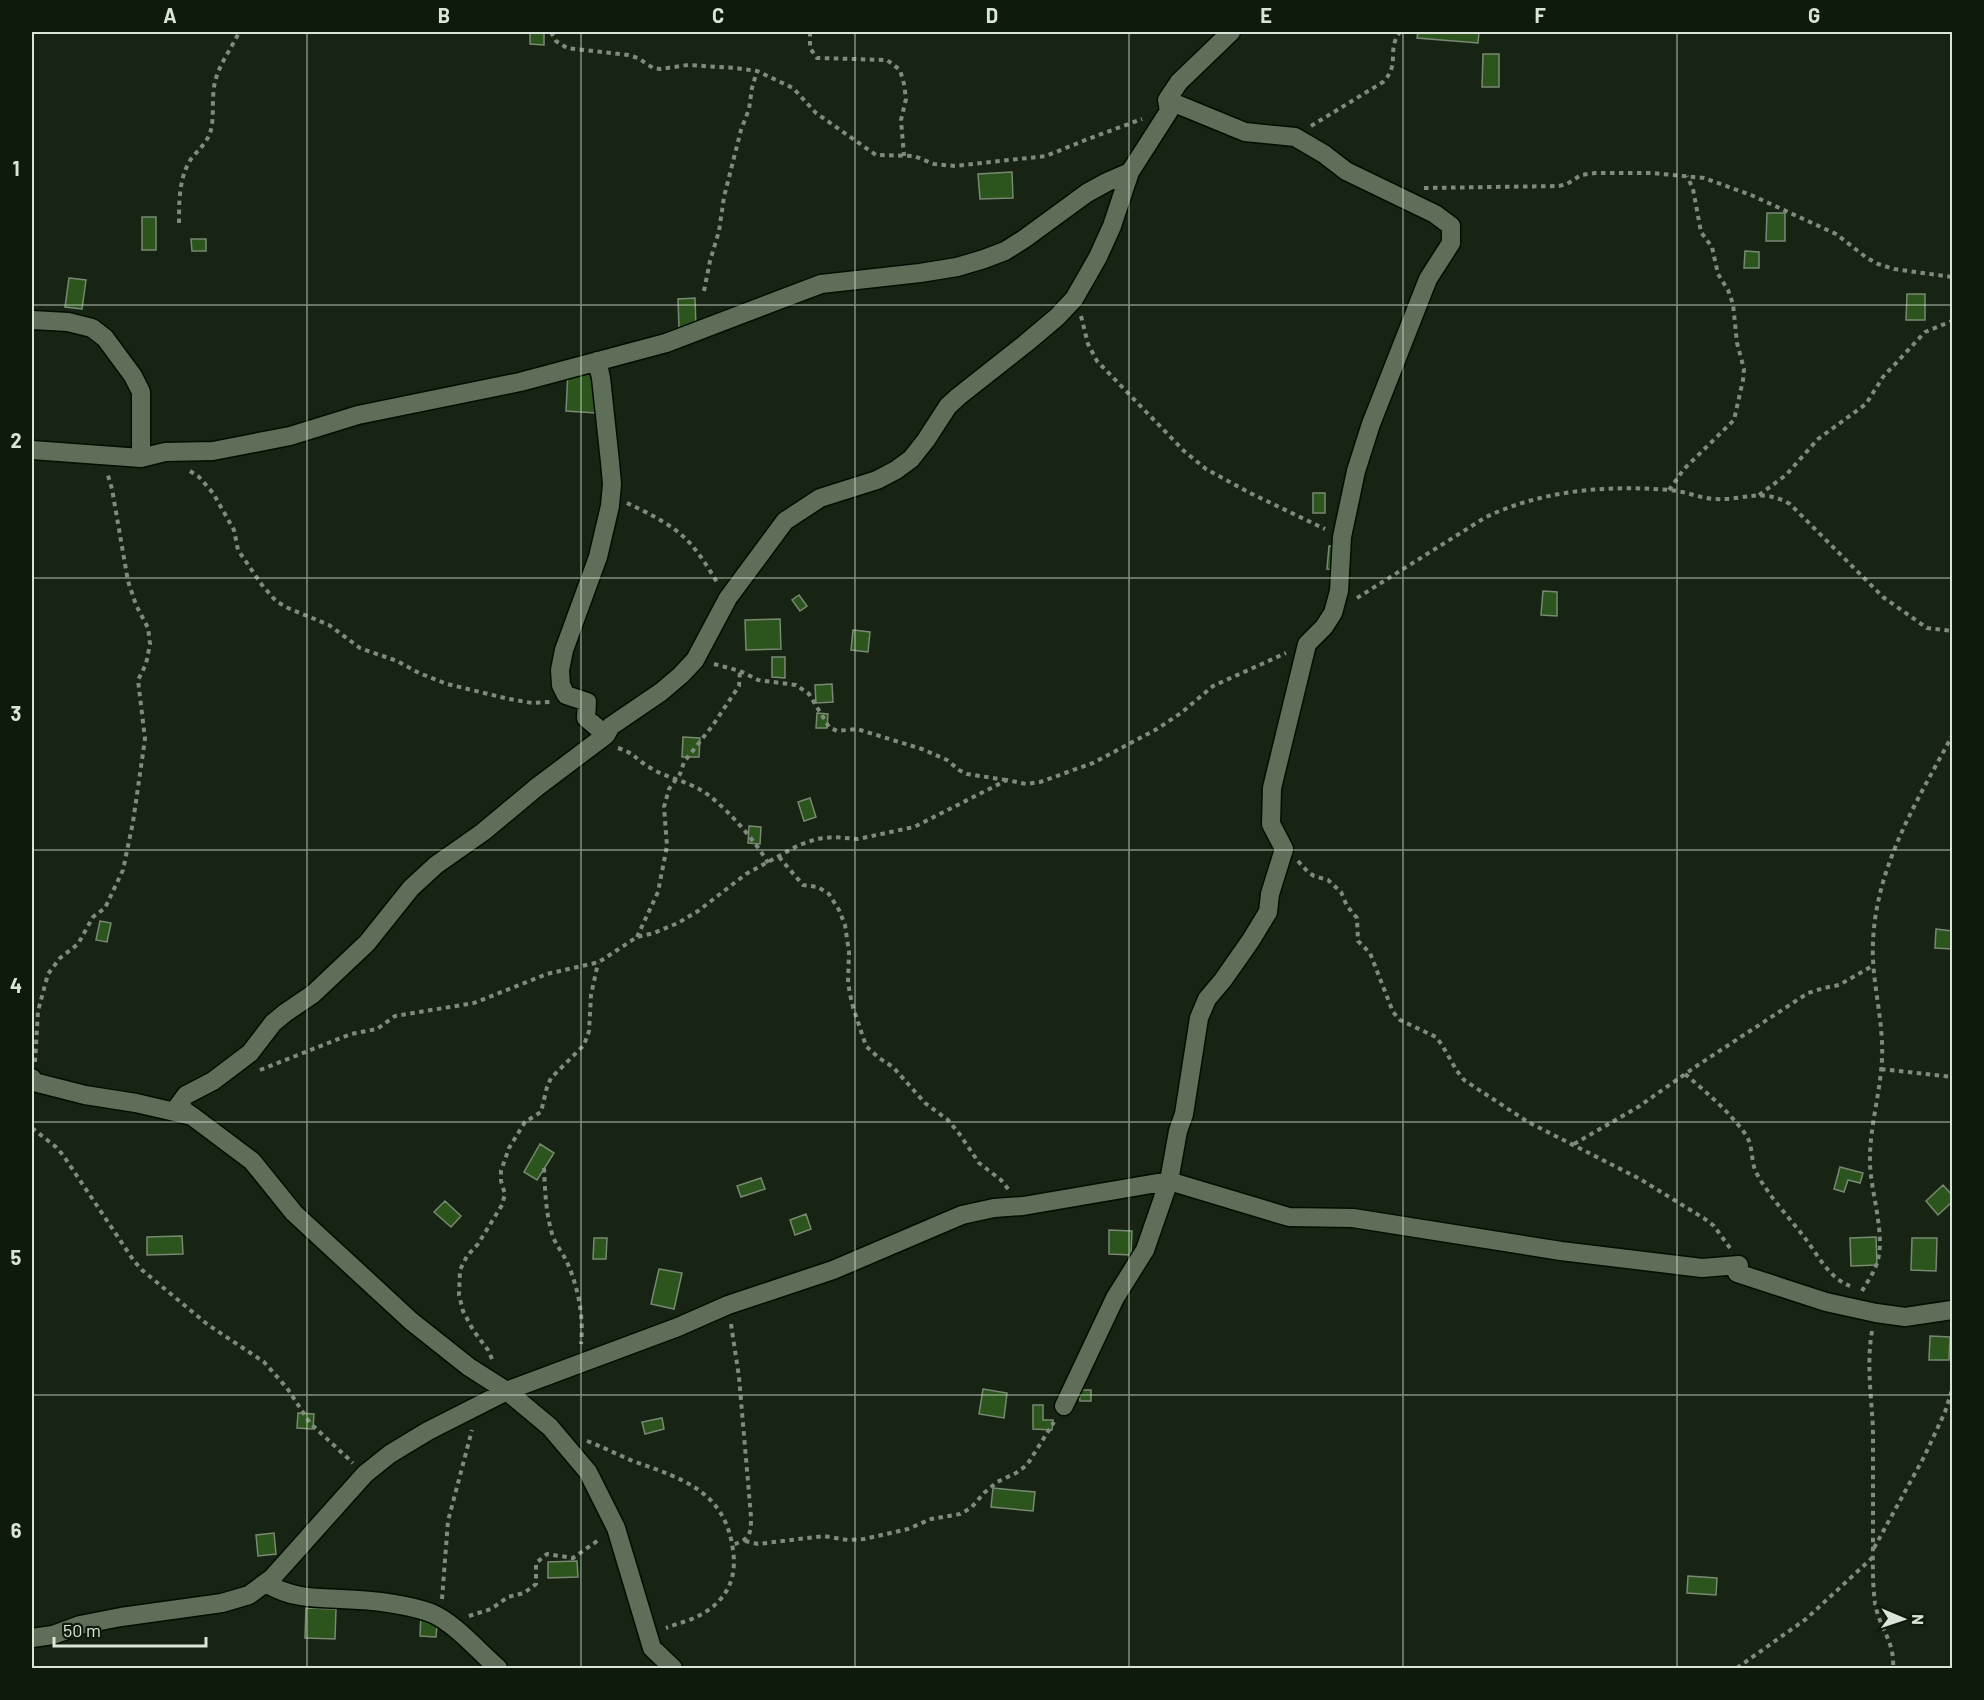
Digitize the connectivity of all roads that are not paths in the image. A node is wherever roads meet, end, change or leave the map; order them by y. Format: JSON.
{"nodes":[{"id":1,"x":1231,"y":32,"type":"edge"},
{"id":2,"x":1168,"y":106,"type":"junction"},
{"id":3,"x":1130,"y":172,"type":"junction"},
{"id":4,"x":32,"y":320,"type":"edge"},
{"id":5,"x":597,"y":361,"type":"junction"},
{"id":6,"x":32,"y":450,"type":"edge"},
{"id":7,"x":141,"y":458,"type":"junction"},
{"id":8,"x":606,"y":735,"type":"junction"},
{"id":9,"x":33,"y":1079,"type":"edge"},
{"id":10,"x":192,"y":1116,"type":"junction"},
{"id":11,"x":1170,"y":1182,"type":"junction"},
{"id":12,"x":1953,"y":1310,"type":"edge"},
{"id":13,"x":509,"y":1391,"type":"junction"},
{"id":14,"x":1064,"y":1406,"type":"road end"},
{"id":15,"x":266,"y":1583,"type":"junction"},
{"id":16,"x":32,"y":1638,"type":"edge"},
{"id":17,"x":652,"y":1648,"type":"junction"},
{"id":18,"x":498,"y":1668,"type":"edge"},
{"id":19,"x":650,"y":1668,"type":"edge"},
{"id":20,"x":673,"y":1668,"type":"edge"}],
"edges":[{"from":1,"to":2,"type":"street"},
{"from":2,"to":3,"type":"street"},
{"from":2,"to":11,"type":"street"},
{"from":3,"to":5,"type":"street"},
{"from":3,"to":8,"type":"street"},
{"from":4,"to":7,"type":"street"},
{"from":5,"to":7,"type":"street"},
{"from":5,"to":8,"type":"street"},
{"from":6,"to":7,"type":"street"},
{"from":8,"to":10,"type":"street"},
{"from":9,"to":10,"type":"street"},
{"from":10,"to":13,"type":"street"},
{"from":11,"to":12,"type":"street"},
{"from":11,"to":13,"type":"street"},
{"from":11,"to":14,"type":"street"},
{"from":13,"to":15,"type":"street"},
{"from":13,"to":17,"type":"street"},
{"from":15,"to":16,"type":"street"},
{"from":15,"to":18,"type":"street"},
{"from":17,"to":19,"type":"street"},
{"from":17,"to":20,"type":"street"}]}
